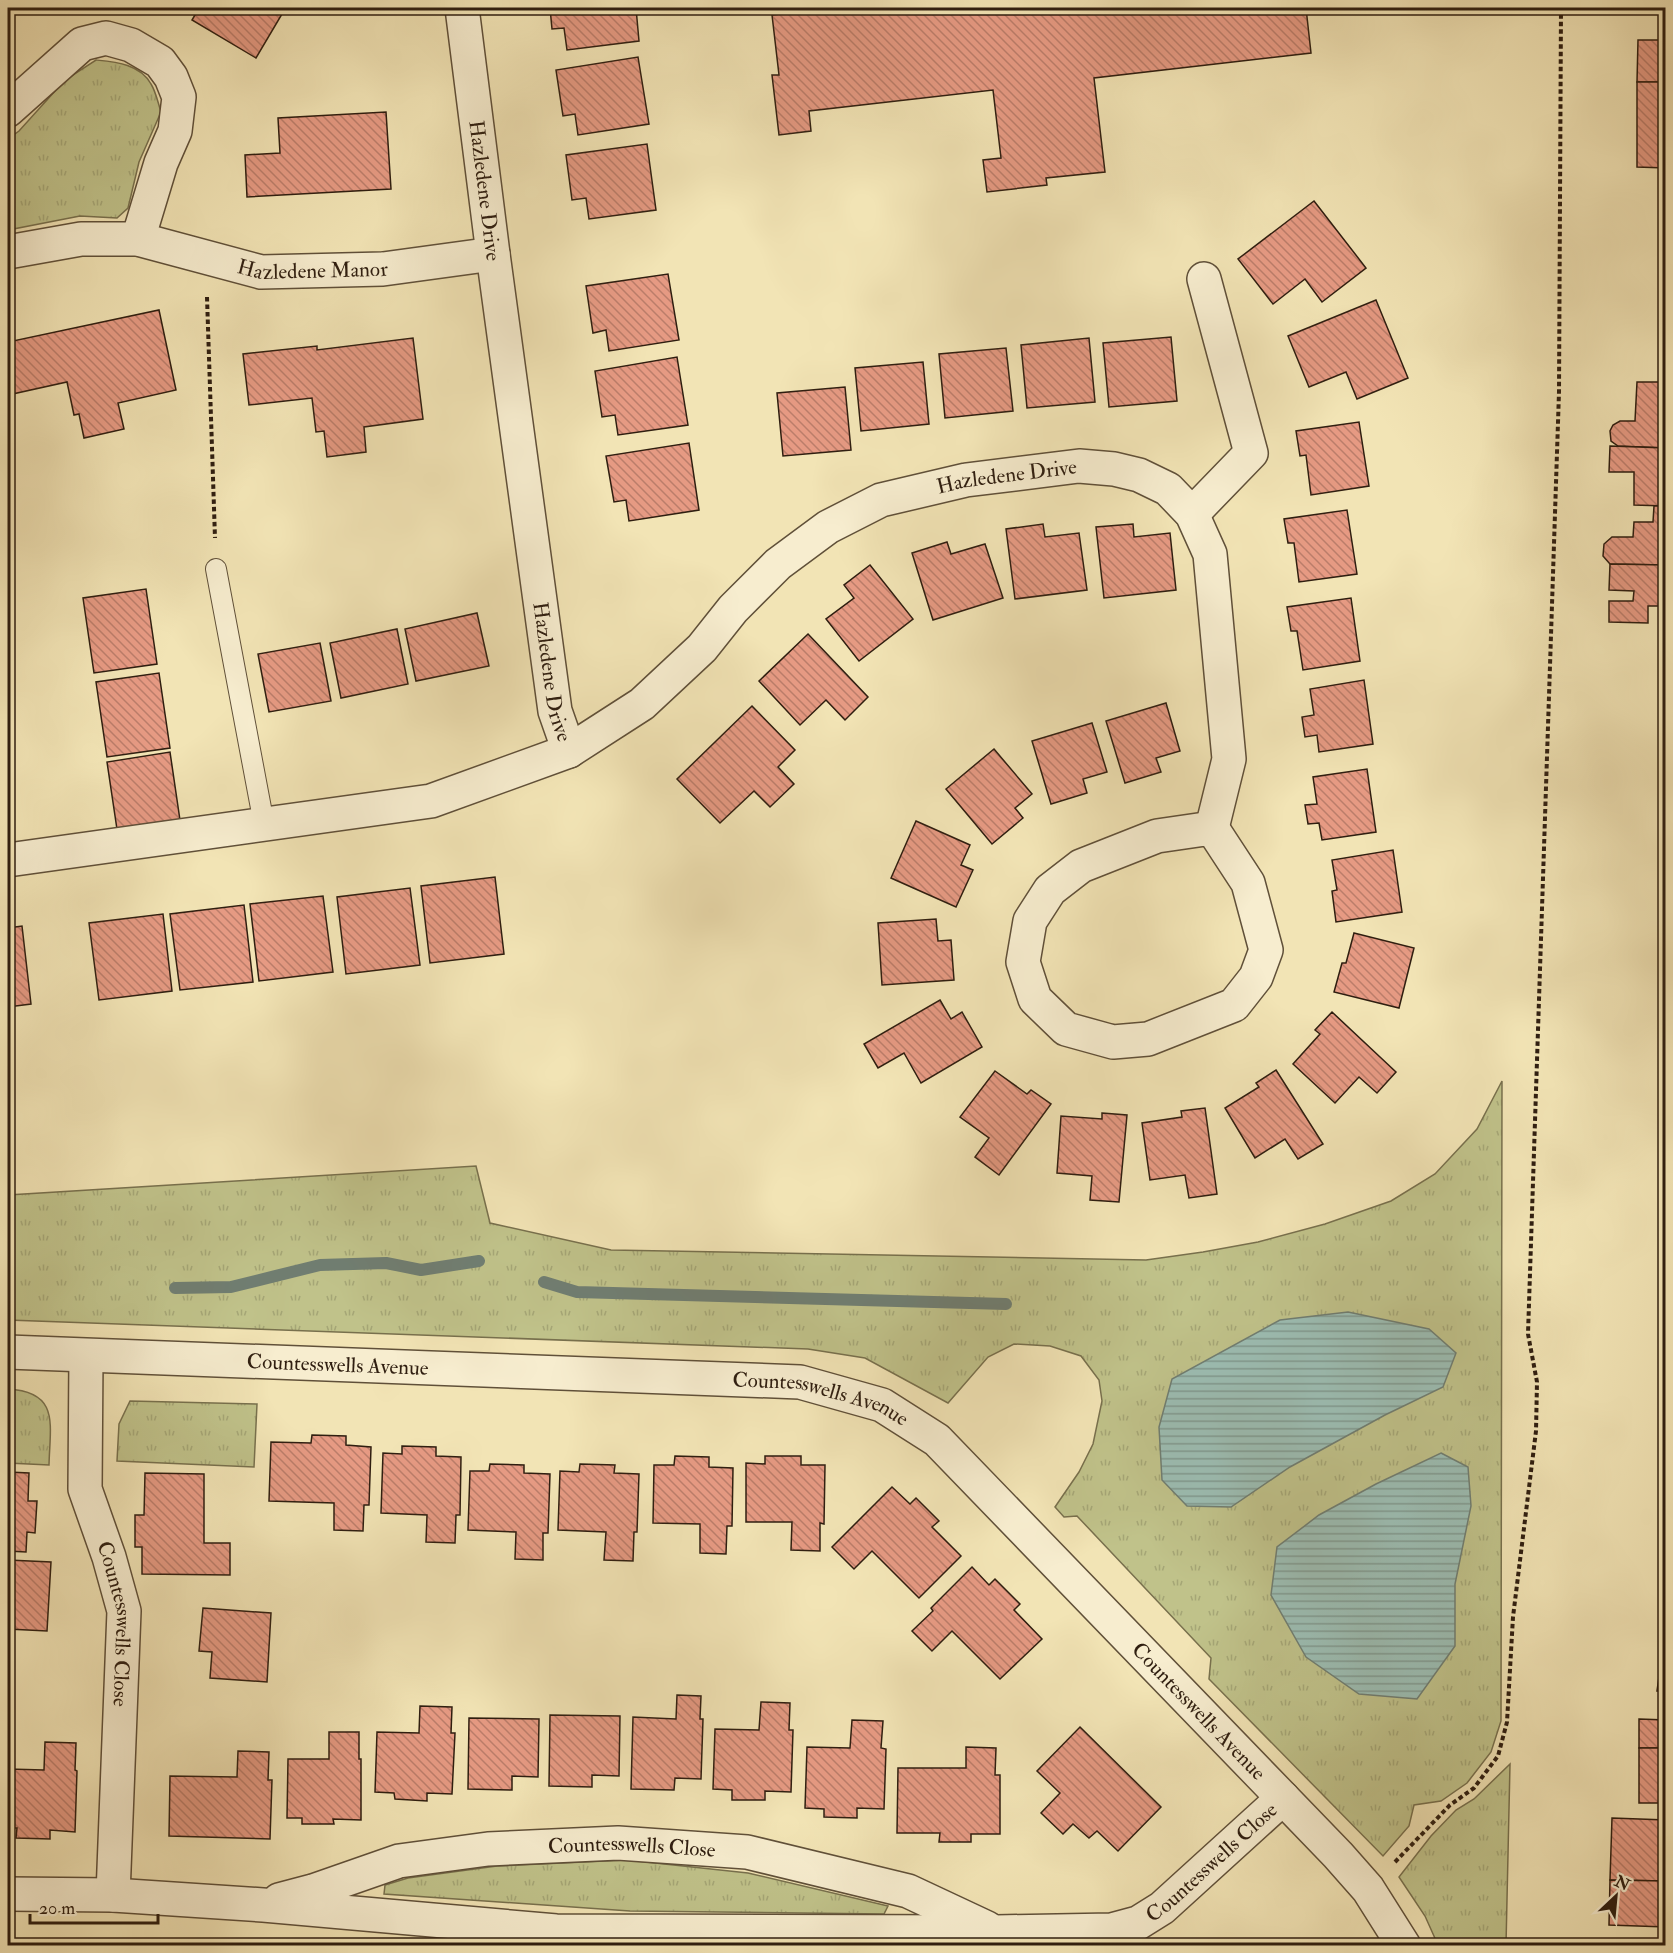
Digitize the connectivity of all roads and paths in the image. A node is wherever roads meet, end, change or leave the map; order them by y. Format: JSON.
{"nodes":[{"id":1,"x":462,"y":8,"type":"edge"},
{"id":2,"x":1561,"y":8,"type":"edge"},
{"id":3,"x":8,"y":110,"type":"edge"},
{"id":4,"x":138,"y":239,"type":"junction"},
{"id":5,"x":8,"y":252,"type":"edge"},
{"id":6,"x":493,"y":254,"type":"junction"},
{"id":7,"x":206,"y":257,"type":"junction"},
{"id":8,"x":1204,"y":279,"type":"dead end"},
{"id":9,"x":1192,"y":514,"type":"junction"},
{"id":10,"x":216,"y":569,"type":"joint"},
{"id":11,"x":569,"y":751,"type":"junction"},
{"id":12,"x":264,"y":824,"type":"junction"},
{"id":13,"x":1212,"y":828,"type":"junction"},
{"id":14,"x":8,"y":860,"type":"edge"},
{"id":15,"x":8,"y":1352,"type":"edge"},
{"id":16,"x":86,"y":1356,"type":"junction"},
{"id":17,"x":1283,"y":1798,"type":"junction"},
{"id":18,"x":1368,"y":1889,"type":"junction"},
{"id":19,"x":8,"y":1894,"type":"edge"},
{"id":20,"x":113,"y":1895,"type":"junction"},
{"id":21,"x":263,"y":1905,"type":"junction"},
{"id":22,"x":996,"y":1932,"type":"junction"},
{"id":23,"x":1404,"y":1946,"type":"edge"}],
"edges":[{"from":1,"to":6,"type":"street","name":"Hazledene Drive"},
{"from":2,"to":18,"type":"path"},
{"from":3,"to":4,"type":"street"},
{"from":4,"to":5,"type":"street","name":"Hazledene Manor"},
{"from":4,"to":7,"type":"street","name":"Hazledene Manor"},
{"from":6,"to":7,"type":"street","name":"Hazledene Manor"},
{"from":6,"to":11,"type":"street","name":"Hazledene Drive"},
{"from":7,"to":10,"type":"path"},
{"from":8,"to":9,"type":"street"},
{"from":9,"to":11,"type":"street","name":"Hazledene Drive"},
{"from":9,"to":13,"type":"street"},
{"from":10,"to":12,"type":"lane"},
{"from":11,"to":12,"type":"street"},
{"from":12,"to":14,"type":"street"},
{"from":13,"to":13,"type":"street"},
{"from":15,"to":16,"type":"street","name":"Countesswells Avenue"},
{"from":16,"to":17,"type":"street","name":"Countesswells Avenue"},
{"from":16,"to":20,"type":"street","name":"Countesswells Close"},
{"from":17,"to":18,"type":"street","name":"Countesswells Avenue"},
{"from":17,"to":22,"type":"street","name":"Countesswells Close"},
{"from":18,"to":23,"type":"street","name":"Countesswells Avenue"},
{"from":19,"to":20,"type":"street","name":"Countesswells Close"},
{"from":20,"to":21,"type":"street","name":"Countesswells Close"},
{"from":21,"to":22,"type":"street","name":"Countesswells Close"},
{"from":21,"to":22,"type":"street","name":"Countesswells Close"}]}
